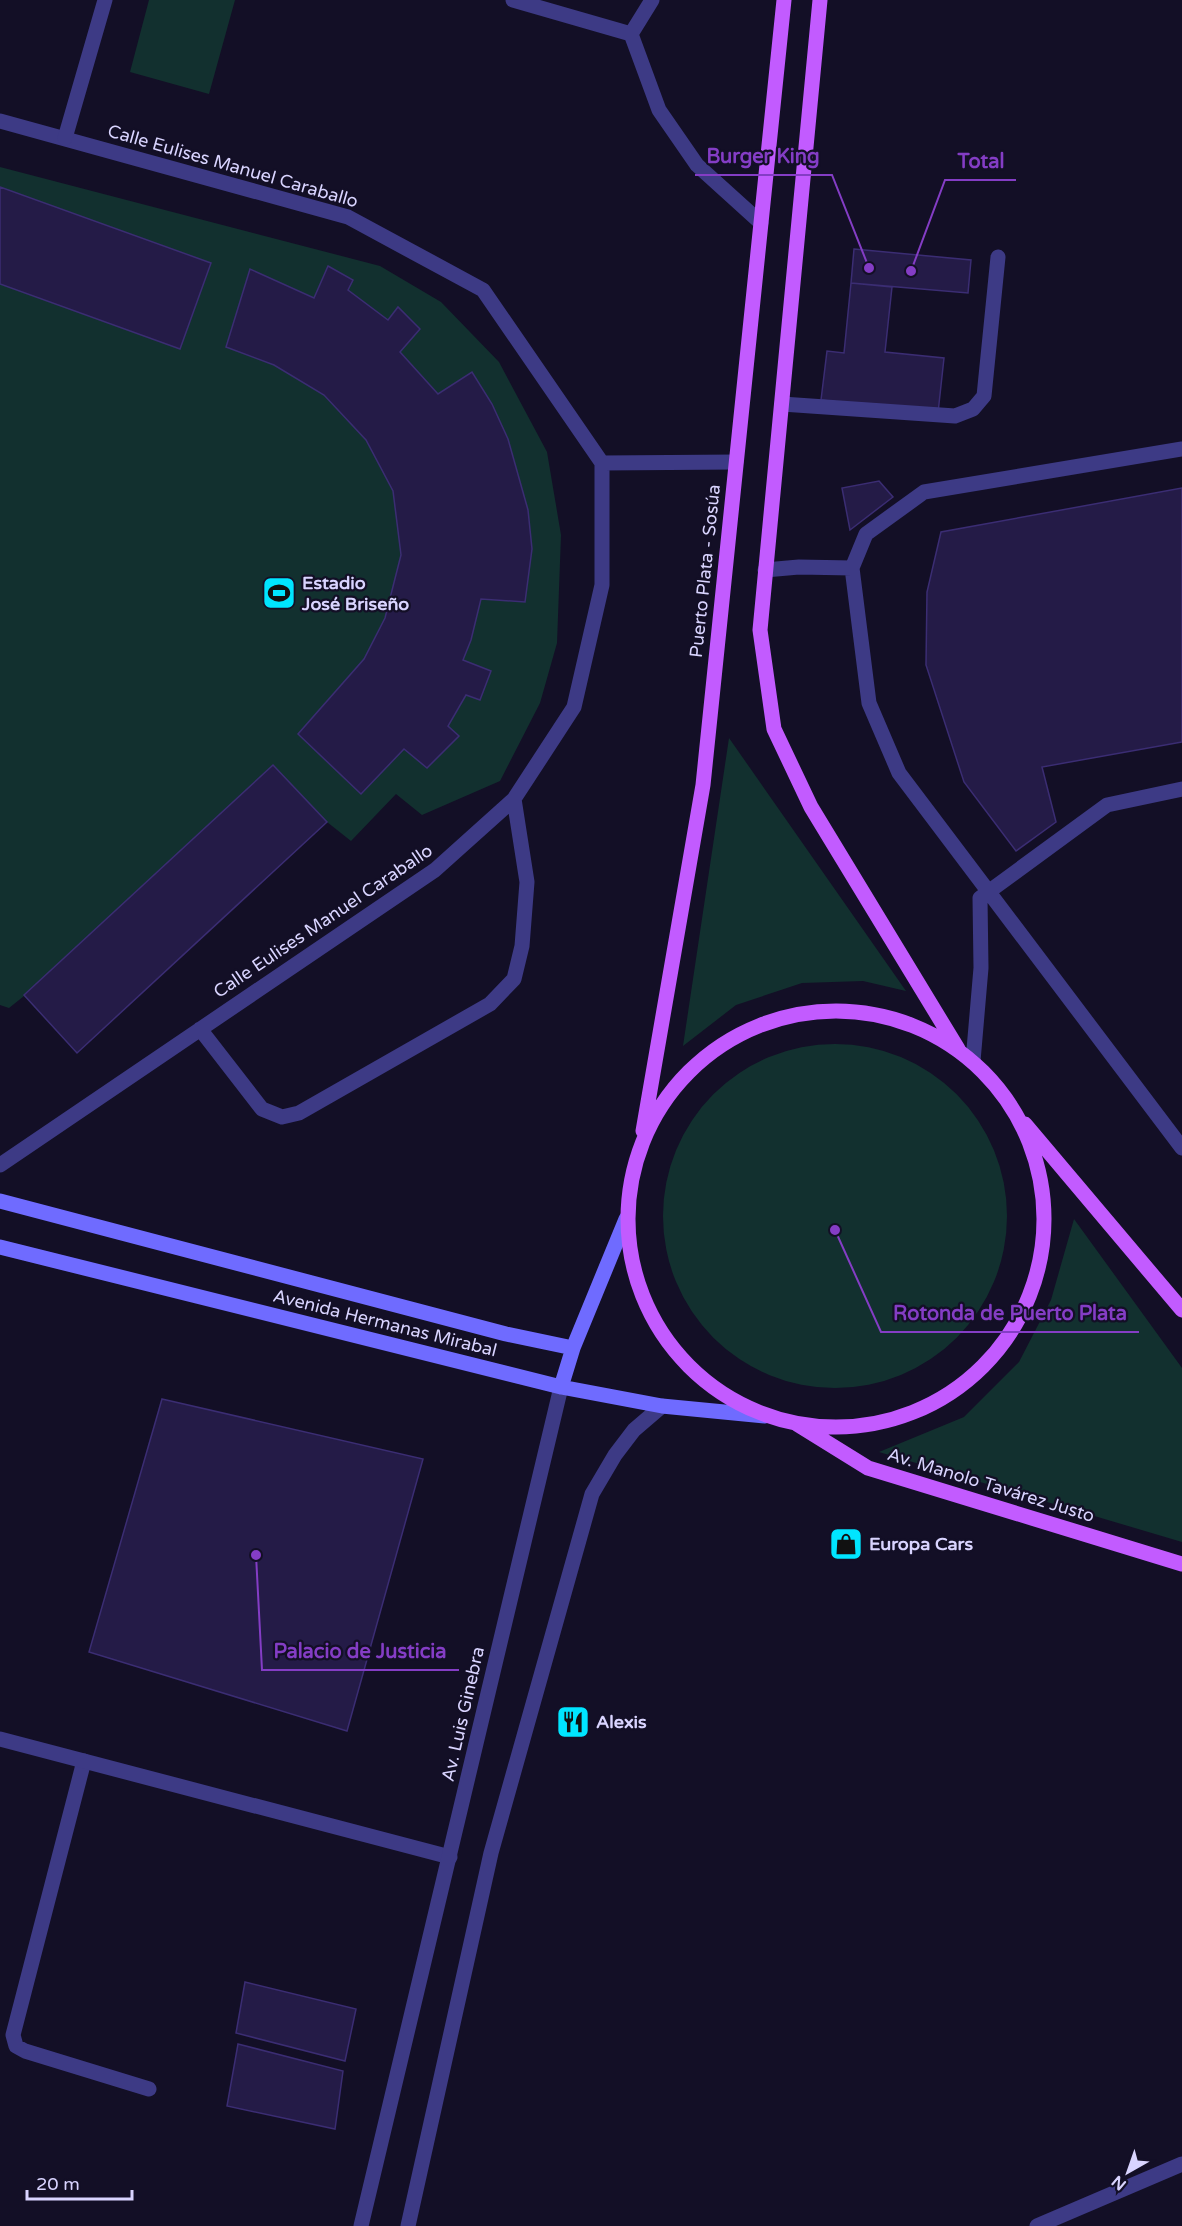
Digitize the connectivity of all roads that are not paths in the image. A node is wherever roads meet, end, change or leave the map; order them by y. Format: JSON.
{"nodes":[{"id":1,"x":105,"y":0,"type":"edge"},
{"id":2,"x":513,"y":0,"type":"edge"},
{"id":3,"x":652,"y":0,"type":"edge"},
{"id":4,"x":783,"y":0,"type":"edge"},
{"id":5,"x":820,"y":0,"type":"edge"},
{"id":6,"x":631,"y":34,"type":"junction"},
{"id":7,"x":0,"y":121,"type":"edge"},
{"id":8,"x":65,"y":138,"type":"junction"},
{"id":9,"x":761,"y":223,"type":"junction"},
{"id":10,"x":998,"y":257,"type":"dead end"},
{"id":11,"x":782,"y":404,"type":"junction"},
{"id":12,"x":1182,"y":449,"type":"edge"},
{"id":13,"x":736,"y":462,"type":"junction"},
{"id":14,"x":602,"y":463,"type":"junction"},
{"id":15,"x":852,"y":568,"type":"junction"},
{"id":16,"x":765,"y":570,"type":"junction"},
{"id":17,"x":1182,"y":789,"type":"edge"},
{"id":18,"x":514,"y":799,"type":"junction"},
{"id":19,"x":988,"y":892,"type":"junction"},
{"id":20,"x":200,"y":1029,"type":"junction"},
{"id":21,"x":958,"y":1049,"type":"junction"},
{"id":22,"x":973,"y":1061,"type":"junction"},
{"id":23,"x":1017,"y":1115,"type":"junction"},
{"id":24,"x":641,"y":1142,"type":"junction"},
{"id":25,"x":1182,"y":1148,"type":"edge"},
{"id":26,"x":0,"y":1166,"type":"edge"},
{"id":27,"x":0,"y":1201,"type":"edge"},
{"id":28,"x":626,"y":1219,"type":"junction"},
{"id":29,"x":0,"y":1247,"type":"edge"},
{"id":30,"x":1182,"y":1310,"type":"edge"},
{"id":31,"x":573,"y":1348,"type":"junction"},
{"id":32,"x":561,"y":1387,"type":"junction"},
{"id":33,"x":662,"y":1406,"type":"junction"},
{"id":34,"x":765,"y":1416,"type":"junction"},
{"id":35,"x":797,"y":1424,"type":"junction"},
{"id":36,"x":1182,"y":1564,"type":"edge"},
{"id":37,"x":0,"y":1739,"type":"edge"},
{"id":38,"x":84,"y":1761,"type":"junction"},
{"id":39,"x":450,"y":1857,"type":"junction"},
{"id":40,"x":149,"y":2089,"type":"dead end"},
{"id":41,"x":1182,"y":2164,"type":"edge"},
{"id":42,"x":361,"y":2226,"type":"edge"},
{"id":43,"x":408,"y":2226,"type":"edge"},
{"id":44,"x":1037,"y":2226,"type":"edge"}],
"edges":[{"from":1,"to":8,"type":"street"},
{"from":2,"to":6,"type":"street"},
{"from":3,"to":6,"type":"street"},
{"from":4,"to":9,"type":"main road","name":"Puerto Plata - Sosúa"},
{"from":5,"to":11,"type":"main road"},
{"from":6,"to":9,"type":"street"},
{"from":7,"to":8,"type":"street","name":"Calle Eulises Manuel Caraballo"},
{"from":8,"to":14,"type":"street","name":"Calle Eulises Manuel Caraballo"},
{"from":9,"to":13,"type":"main road","name":"Puerto Plata - Sosúa"},
{"from":10,"to":11,"type":"street"},
{"from":11,"to":16,"type":"main road"},
{"from":12,"to":15,"type":"street"},
{"from":13,"to":14,"type":"street"},
{"from":13,"to":24,"type":"main road","name":"Puerto Plata - Sosúa"},
{"from":14,"to":18,"type":"street","name":"Calle Eulises Manuel Caraballo"},
{"from":15,"to":16,"type":"street"},
{"from":15,"to":19,"type":"street"},
{"from":16,"to":21,"type":"main road"},
{"from":17,"to":19,"type":"street"},
{"from":18,"to":20,"type":"street","name":"Calle Eulises Manuel Caraballo"},
{"from":18,"to":20,"type":"street"},
{"from":19,"to":22,"type":"street"},
{"from":19,"to":25,"type":"street"},
{"from":20,"to":26,"type":"street","name":"Calle Eulises Manuel Caraballo"},
{"from":21,"to":22,"type":"main road"},
{"from":21,"to":24,"type":"main road"},
{"from":22,"to":23,"type":"main road"},
{"from":23,"to":30,"type":"main road"},
{"from":23,"to":35,"type":"main road"},
{"from":24,"to":28,"type":"main road"},
{"from":27,"to":31,"type":"main road","name":"Avenida Hermanas Mirabal"},
{"from":28,"to":31,"type":"main road","name":"Av. Luis Ginebra"},
{"from":28,"to":34,"type":"main road"},
{"from":29,"to":32,"type":"main road","name":"Avenida Hermanas Mirabal"},
{"from":31,"to":32,"type":"main road","name":"Av. Luis Ginebra"},
{"from":32,"to":33,"type":"main road","name":"Avenida Hermanas Mirabal"},
{"from":32,"to":39,"type":"street","name":"Av. Luis Ginebra"},
{"from":33,"to":34,"type":"main road","name":"Avenida Hermanas Mirabal"},
{"from":33,"to":43,"type":"street"},
{"from":34,"to":35,"type":"main road"},
{"from":35,"to":36,"type":"main road","name":"Av. Manolo Tavárez Justo"},
{"from":37,"to":38,"type":"street"},
{"from":38,"to":39,"type":"street"},
{"from":38,"to":40,"type":"street"},
{"from":39,"to":42,"type":"street","name":"Av. Luis Ginebra"},
{"from":41,"to":44,"type":"street"}]}
